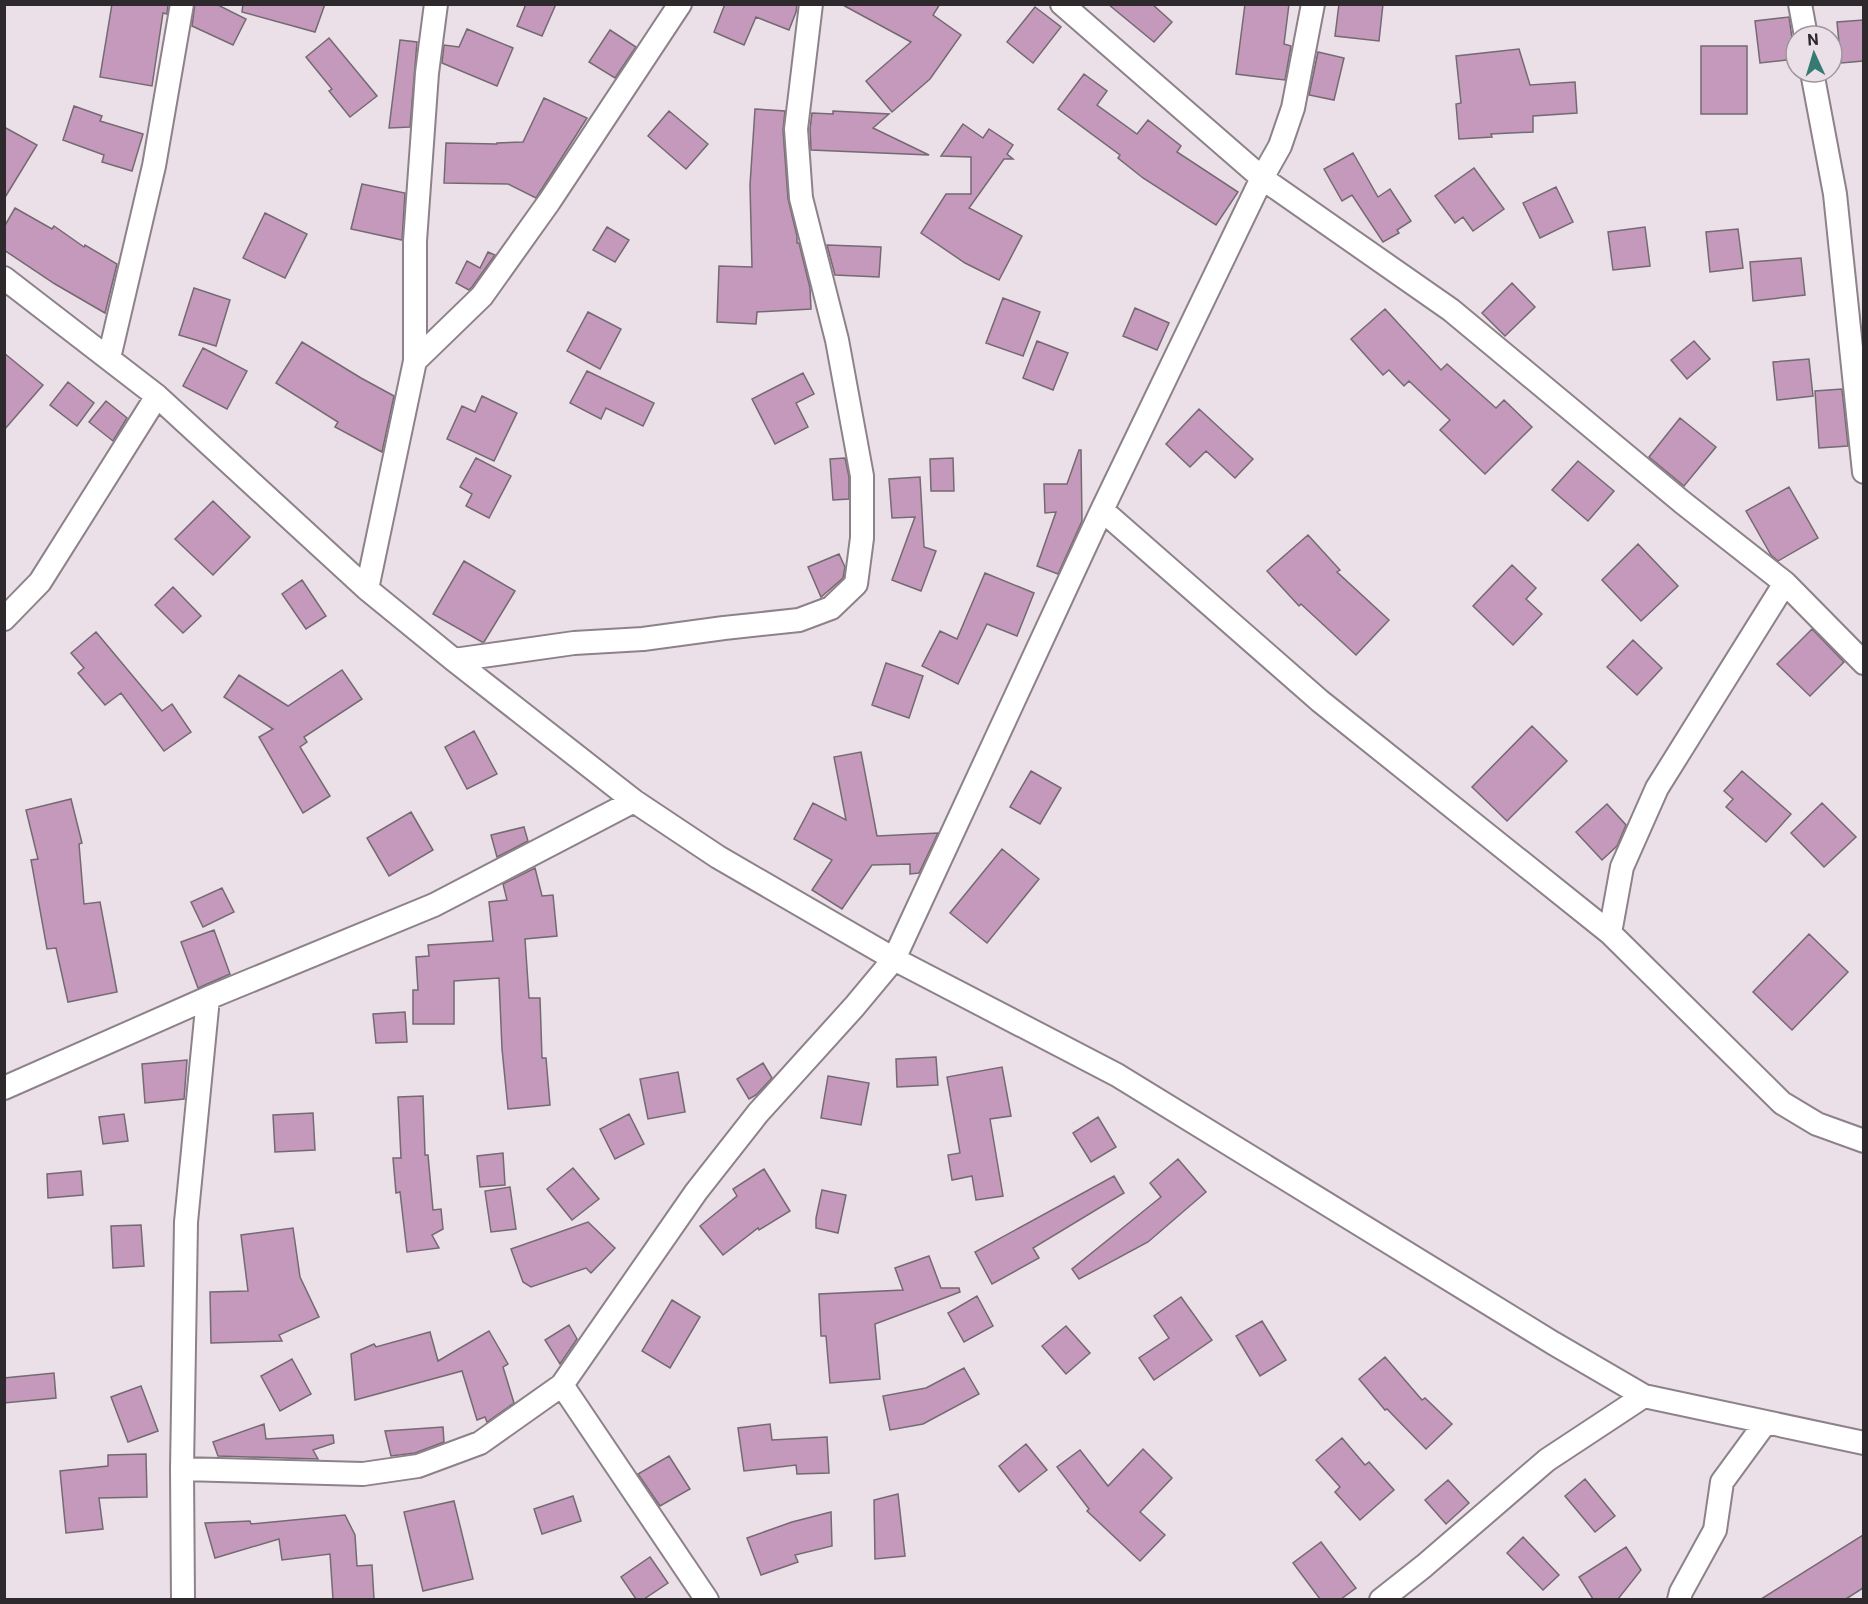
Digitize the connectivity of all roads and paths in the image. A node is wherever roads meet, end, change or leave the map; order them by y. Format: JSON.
{"nodes":[{"id":1,"x":182,"y":4,"type":"edge"},
{"id":2,"x":436,"y":4,"type":"edge"},
{"id":3,"x":680,"y":4,"type":"edge"},
{"id":4,"x":811,"y":4,"type":"edge"},
{"id":5,"x":1062,"y":4,"type":"edge"},
{"id":6,"x":1313,"y":4,"type":"edge"},
{"id":7,"x":1800,"y":4,"type":"edge"},
{"id":8,"x":1804,"y":24,"type":"edge"},
{"id":9,"x":1814,"y":84,"type":"edge"},
{"id":10,"x":1262,"y":178,"type":"junction"},
{"id":11,"x":4,"y":278,"type":"edge"},
{"id":12,"x":109,"y":358,"type":"junction"},
{"id":13,"x":415,"y":361,"type":"junction"},
{"id":14,"x":157,"y":396,"type":"junction"},
{"id":15,"x":1863,"y":472,"type":"edge"},
{"id":16,"x":1102,"y":510,"type":"junction"},
{"id":17,"x":1785,"y":584,"type":"junction"},
{"id":18,"x":367,"y":589,"type":"junction"},
{"id":19,"x":4,"y":619,"type":"edge"},
{"id":20,"x":454,"y":660,"type":"junction"},
{"id":21,"x":1863,"y":663,"type":"edge"},
{"id":22,"x":634,"y":801,"type":"junction"},
{"id":23,"x":1610,"y":933,"type":"junction"},
{"id":24,"x":894,"y":959,"type":"junction"},
{"id":25,"x":208,"y":998,"type":"junction"},
{"id":26,"x":4,"y":1088,"type":"edge"},
{"id":27,"x":1863,"y":1141,"type":"edge"},
{"id":28,"x":562,"y":1386,"type":"junction"},
{"id":29,"x":1644,"y":1396,"type":"junction"},
{"id":30,"x":1767,"y":1422,"type":"junction"},
{"id":31,"x":1863,"y":1443,"type":"edge"},
{"id":32,"x":182,"y":1469,"type":"junction"},
{"id":33,"x":183,"y":1599,"type":"edge"},
{"id":34,"x":707,"y":1599,"type":"edge"},
{"id":35,"x":1381,"y":1599,"type":"edge"},
{"id":36,"x":1679,"y":1599,"type":"edge"}],
"edges":[{"from":1,"to":12,"type":"street"},
{"from":2,"to":13,"type":"street"},
{"from":3,"to":13,"type":"street"},
{"from":4,"to":20,"type":"street"},
{"from":5,"to":10,"type":"street"},
{"from":6,"to":10,"type":"street"},
{"from":7,"to":8,"type":"street"},
{"from":9,"to":15,"type":"street"},
{"from":10,"to":16,"type":"street"},
{"from":10,"to":17,"type":"street"},
{"from":11,"to":12,"type":"street"},
{"from":12,"to":14,"type":"street"},
{"from":13,"to":18,"type":"street"},
{"from":14,"to":18,"type":"street"},
{"from":14,"to":19,"type":"street"},
{"from":16,"to":23,"type":"street"},
{"from":16,"to":24,"type":"street"},
{"from":17,"to":21,"type":"street"},
{"from":17,"to":23,"type":"street"},
{"from":18,"to":20,"type":"street"},
{"from":20,"to":22,"type":"street"},
{"from":22,"to":24,"type":"street"},
{"from":22,"to":25,"type":"street"},
{"from":23,"to":27,"type":"street"},
{"from":24,"to":28,"type":"street"},
{"from":24,"to":29,"type":"street"},
{"from":25,"to":26,"type":"street"},
{"from":25,"to":32,"type":"street"},
{"from":28,"to":32,"type":"street"},
{"from":28,"to":34,"type":"street"},
{"from":29,"to":30,"type":"street"},
{"from":29,"to":35,"type":"street"},
{"from":30,"to":31,"type":"street"},
{"from":30,"to":36,"type":"street"},
{"from":32,"to":33,"type":"street"}]}
